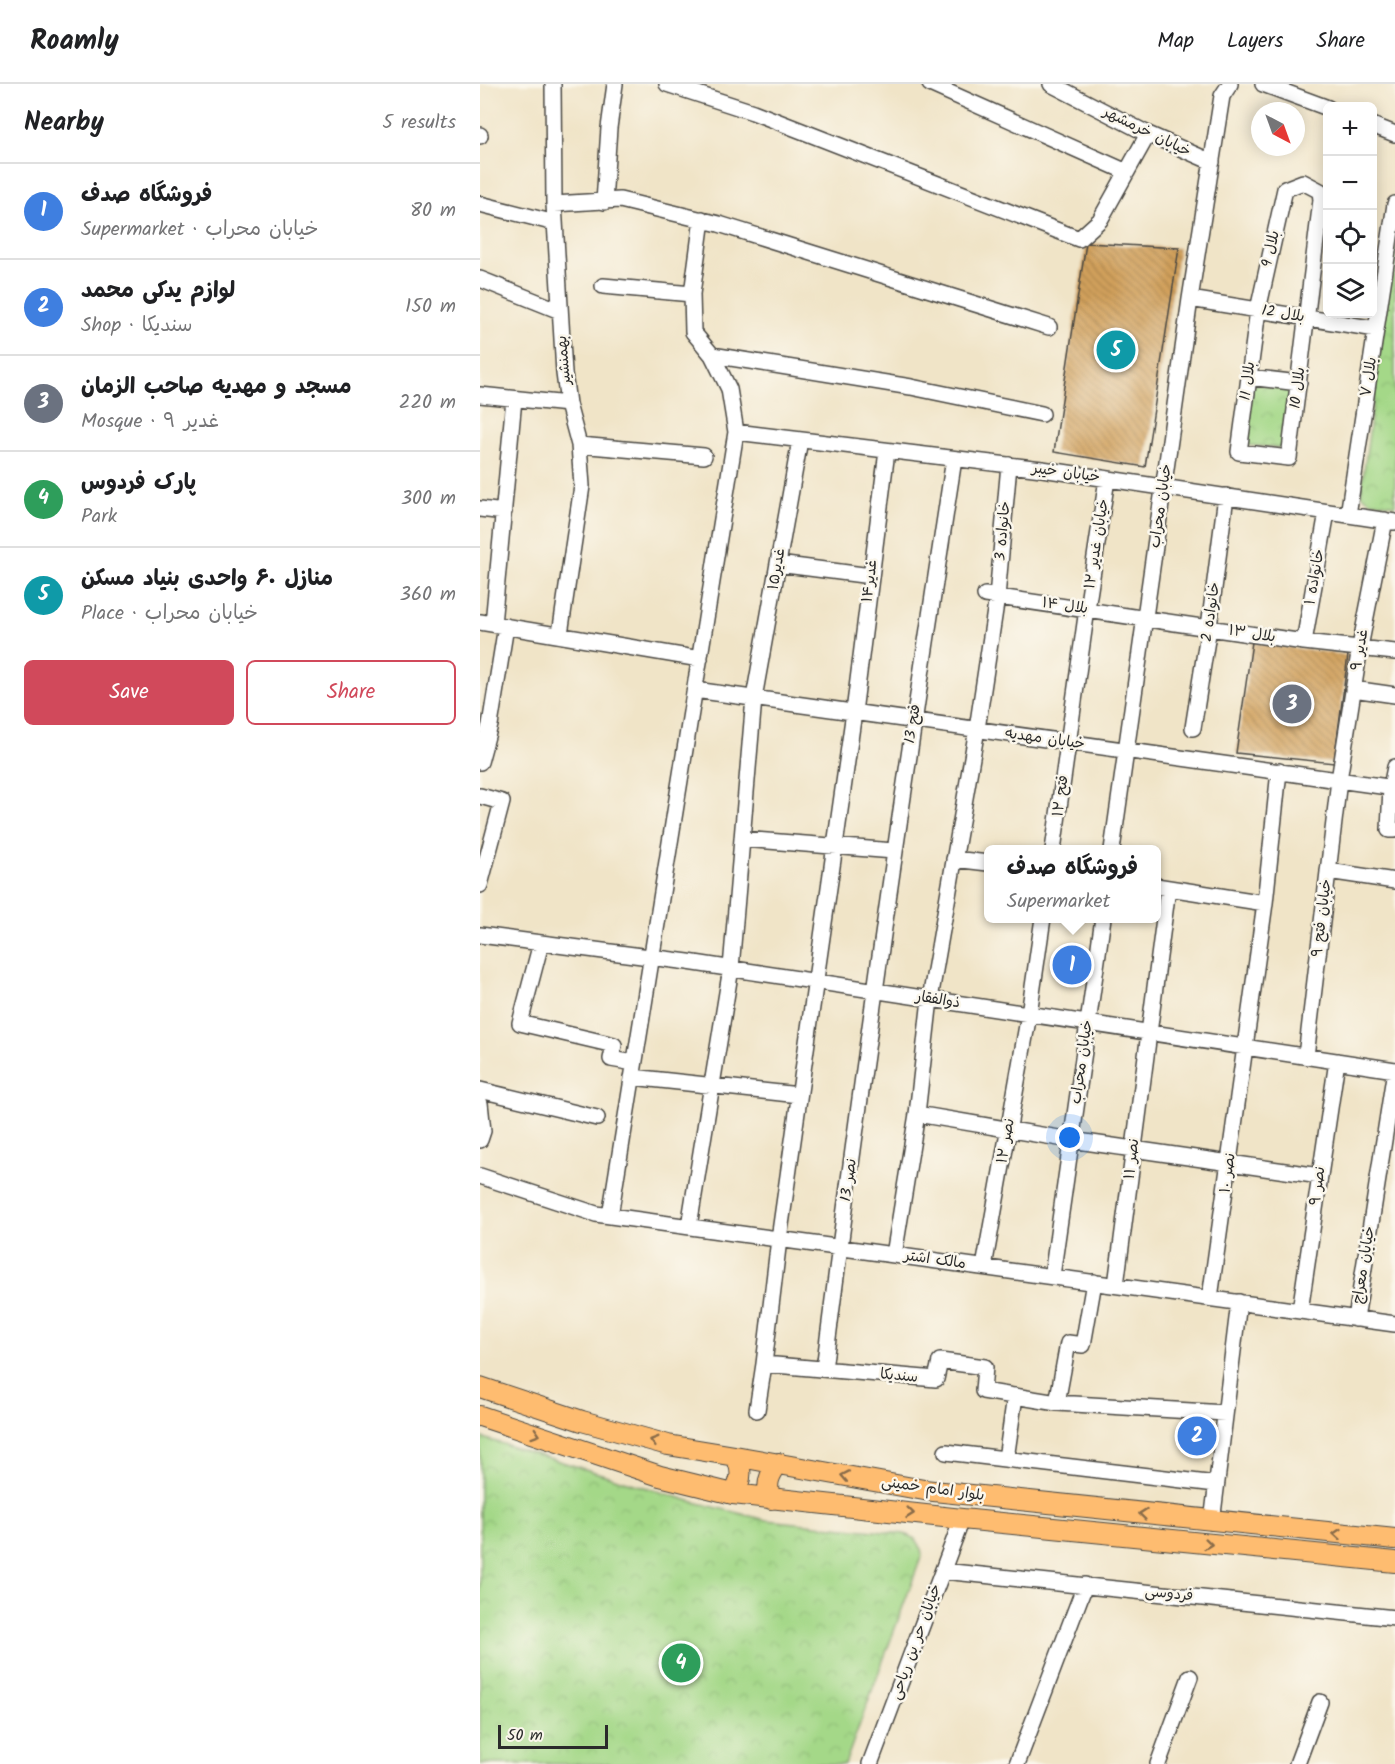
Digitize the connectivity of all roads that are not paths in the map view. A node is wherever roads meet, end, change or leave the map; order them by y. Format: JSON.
{"nodes":[{"id":1,"x":553,"y":84,"type":"edge"},
{"id":2,"x":615,"y":84,"type":"edge"},
{"id":3,"x":667,"y":84,"type":"edge"},
{"id":4,"x":930,"y":84,"type":"edge"},
{"id":5,"x":1051,"y":84,"type":"edge"},
{"id":6,"x":1230,"y":84,"type":"edge"},
{"id":7,"x":1263,"y":84,"type":"edge"},
{"id":8,"x":1323,"y":106,"type":"edge"},
{"id":9,"x":1377,"y":127,"type":"edge"},
{"id":10,"x":1148,"y":134,"type":"junction"},
{"id":11,"x":1395,"y":134,"type":"edge"},
{"id":12,"x":1212,"y":162,"type":"junction"},
{"id":13,"x":1127,"y":172,"type":"junction"},
{"id":14,"x":1285,"y":189,"type":"joint"},
{"id":15,"x":603,"y":202,"type":"junction"},
{"id":16,"x":480,"y":204,"type":"edge"},
{"id":17,"x":554,"y":204,"type":"junction"},
{"id":18,"x":1395,"y":204,"type":"edge"},
{"id":19,"x":702,"y":219,"type":"junction"},
{"id":20,"x":555,"y":223,"type":"junction"},
{"id":21,"x":480,"y":279,"type":"edge"},
{"id":22,"x":603,"y":285,"type":"dead end"},
{"id":23,"x":692,"y":294,"type":"junction"},
{"id":24,"x":1190,"y":299,"type":"junction"},
{"id":25,"x":1258,"y":310,"type":"junction"},
{"id":26,"x":560,"y":311,"type":"junction"},
{"id":27,"x":1306,"y":318,"type":"junction"},
{"id":28,"x":1049,"y":327,"type":"dead end"},
{"id":29,"x":1376,"y":329,"type":"junction"},
{"id":30,"x":712,"y":355,"type":"junction"},
{"id":31,"x":1249,"y":377,"type":"junction"},
{"id":32,"x":1299,"y":383,"type":"junction"},
{"id":33,"x":480,"y":395,"type":"edge"},
{"id":34,"x":514,"y":399,"type":"junction"},
{"id":35,"x":568,"y":404,"type":"junction"},
{"id":36,"x":1042,"y":414,"type":"dead end"},
{"id":37,"x":736,"y":432,"type":"junction"},
{"id":38,"x":800,"y":440,"type":"junction"},
{"id":39,"x":579,"y":445,"type":"junction"},
{"id":40,"x":887,"y":451,"type":"junction"},
{"id":41,"x":704,"y":456,"type":"dead end"},
{"id":42,"x":1289,"y":458,"type":"joint"},
{"id":43,"x":954,"y":459,"type":"junction"},
{"id":44,"x":1009,"y":465,"type":"junction"},
{"id":45,"x":1107,"y":479,"type":"junction"},
{"id":46,"x":1164,"y":487,"type":"junction"},
{"id":47,"x":1226,"y":496,"type":"junction"},
{"id":48,"x":480,"y":509,"type":"edge"},
{"id":49,"x":504,"y":512,"type":"junction"},
{"id":50,"x":1327,"y":512,"type":"junction"},
{"id":51,"x":1348,"y":515,"type":"junction"},
{"id":52,"x":1390,"y":521,"type":"edge"},
{"id":53,"x":778,"y":564,"type":"junction"},
{"id":54,"x":871,"y":576,"type":"junction"},
{"id":55,"x":991,"y":596,"type":"junction"},
{"id":56,"x":1087,"y":609,"type":"junction"},
{"id":57,"x":1145,"y":618,"type":"junction"},
{"id":58,"x":493,"y":624,"type":"edge"},
{"id":59,"x":1209,"y":627,"type":"junction"},
{"id":60,"x":560,"y":634,"type":"junction"},
{"id":61,"x":1304,"y":642,"type":"junction"},
{"id":62,"x":1360,"y":647,"type":"junction"},
{"id":63,"x":1395,"y":652,"type":"edge"},
{"id":64,"x":700,"y":659,"type":"junction"},
{"id":65,"x":1353,"y":689,"type":"junction"},
{"id":66,"x":695,"y":690,"type":"junction"},
{"id":67,"x":1395,"y":695,"type":"edge"},
{"id":68,"x":754,"y":698,"type":"junction"},
{"id":69,"x":854,"y":712,"type":"junction"},
{"id":70,"x":913,"y":720,"type":"junction"},
{"id":71,"x":1193,"y":728,"type":"dead end"},
{"id":72,"x":977,"y":729,"type":"junction"},
{"id":73,"x":1069,"y":742,"type":"junction"},
{"id":74,"x":1126,"y":750,"type":"junction"},
{"id":75,"x":480,"y":762,"type":"edge"},
{"id":76,"x":1395,"y":767,"type":"edge"},
{"id":77,"x":1279,"y":771,"type":"junction"},
{"id":78,"x":1339,"y":780,"type":"junction"},
{"id":79,"x":1393,"y":787,"type":"edge"},
{"id":80,"x":480,"y":796,"type":"edge"},
{"id":81,"x":1395,"y":830,"type":"edge"},
{"id":82,"x":742,"y":840,"type":"junction"},
{"id":83,"x":1054,"y":845,"type":"edge"},
{"id":84,"x":1113,"y":845,"type":"edge"},
{"id":85,"x":835,"y":846,"type":"junction"},
{"id":86,"x":894,"y":850,"type":"junction"},
{"id":87,"x":954,"y":859,"type":"junction"},
{"id":88,"x":984,"y":863,"type":"edge"},
{"id":89,"x":1328,"y":871,"type":"junction"},
{"id":90,"x":1395,"y":881,"type":"edge"},
{"id":91,"x":480,"y":885,"type":"edge"},
{"id":92,"x":1162,"y":887,"type":"edge"},
{"id":93,"x":1265,"y":903,"type":"junction"},
{"id":94,"x":1042,"y":923,"type":"edge"},
{"id":95,"x":1102,"y":923,"type":"edge"},
{"id":96,"x":1159,"y":923,"type":"edge"},
{"id":97,"x":480,"y":935,"type":"edge"},
{"id":98,"x":541,"y":943,"type":"junction"},
{"id":99,"x":651,"y":957,"type":"junction"},
{"id":100,"x":731,"y":968,"type":"junction"},
{"id":101,"x":815,"y":981,"type":"junction"},
{"id":102,"x":874,"y":990,"type":"junction"},
{"id":103,"x":930,"y":999,"type":"junction"},
{"id":104,"x":1029,"y":1014,"type":"junction"},
{"id":105,"x":1088,"y":1023,"type":"junction"},
{"id":106,"x":1149,"y":1032,"type":"junction"},
{"id":107,"x":1245,"y":1047,"type":"junction"},
{"id":108,"x":1306,"y":1056,"type":"junction"},
{"id":109,"x":1337,"y":1061,"type":"junction"},
{"id":110,"x":633,"y":1070,"type":"junction"},
{"id":111,"x":1395,"y":1070,"type":"edge"},
{"id":112,"x":712,"y":1086,"type":"junction"},
{"id":113,"x":480,"y":1090,"type":"edge"},
{"id":114,"x":799,"y":1095,"type":"junction"},
{"id":115,"x":480,"y":1103,"type":"edge"},
{"id":116,"x":917,"y":1114,"type":"junction"},
{"id":117,"x":597,"y":1118,"type":"dead end"},
{"id":118,"x":1008,"y":1130,"type":"junction"},
{"id":119,"x":480,"y":1140,"type":"edge"},
{"id":120,"x":1071,"y":1140,"type":"junction"},
{"id":121,"x":1133,"y":1149,"type":"junction"},
{"id":122,"x":1229,"y":1163,"type":"junction"},
{"id":123,"x":480,"y":1176,"type":"edge"},
{"id":124,"x":1320,"y":1176,"type":"junction"},
{"id":125,"x":610,"y":1216,"type":"junction"},
{"id":126,"x":689,"y":1226,"type":"junction"},
{"id":127,"x":779,"y":1239,"type":"junction"},
{"id":128,"x":840,"y":1247,"type":"junction"},
{"id":129,"x":894,"y":1255,"type":"junction"},
{"id":130,"x":984,"y":1267,"type":"junction"},
{"id":131,"x":1052,"y":1276,"type":"junction"},
{"id":132,"x":1094,"y":1282,"type":"junction"},
{"id":133,"x":1116,"y":1285,"type":"junction"},
{"id":134,"x":1210,"y":1299,"type":"junction"},
{"id":135,"x":1239,"y":1302,"type":"junction"},
{"id":136,"x":1300,"y":1311,"type":"junction"},
{"id":137,"x":1356,"y":1319,"type":"junction"},
{"id":138,"x":1395,"y":1324,"type":"edge"},
{"id":139,"x":764,"y":1364,"type":"junction"},
{"id":140,"x":824,"y":1369,"type":"junction"},
{"id":141,"x":480,"y":1387,"type":"edge"},
{"id":142,"x":1015,"y":1396,"type":"junction"},
{"id":143,"x":1057,"y":1403,"type":"junction"},
{"id":144,"x":757,"y":1410,"type":"dead end"},
{"id":145,"x":1225,"y":1413,"type":"junction"},
{"id":146,"x":480,"y":1416,"type":"edge"},
{"id":147,"x":946,"y":1452,"type":"dead end"},
{"id":148,"x":735,"y":1456,"type":"junction"},
{"id":149,"x":1006,"y":1460,"type":"junction"},
{"id":150,"x":778,"y":1463,"type":"junction"},
{"id":151,"x":1216,"y":1484,"type":"junction"},
{"id":152,"x":733,"y":1494,"type":"junction"},
{"id":153,"x":771,"y":1499,"type":"junction"},
{"id":154,"x":962,"y":1519,"type":"junction"},
{"id":155,"x":1212,"y":1522,"type":"junction"},
{"id":156,"x":1395,"y":1539,"type":"edge"},
{"id":157,"x":1395,"y":1562,"type":"edge"},
{"id":158,"x":943,"y":1570,"type":"junction"},
{"id":159,"x":1084,"y":1586,"type":"junction"},
{"id":160,"x":1395,"y":1618,"type":"edge"},
{"id":161,"x":1190,"y":1677,"type":"dead end"},
{"id":162,"x":1320,"y":1702,"type":"dead end"},
{"id":163,"x":870,"y":1764,"type":"edge"},
{"id":164,"x":1017,"y":1764,"type":"edge"},
{"id":165,"x":1158,"y":1764,"type":"edge"},
{"id":166,"x":1297,"y":1764,"type":"edge"}],
"edges":[{"from":1,"to":17,"type":"street","name":"بهمنشیر"},
{"from":2,"to":15,"type":"street"},
{"from":3,"to":13,"type":"street"},
{"from":4,"to":13,"type":"street"},
{"from":5,"to":10,"type":"street","name":"خیابان خرمشهر"},
{"from":6,"to":12,"type":"street","name":"خیابان محراب"},
{"from":7,"to":8,"type":"street"},
{"from":9,"to":11,"type":"street"},
{"from":10,"to":12,"type":"street","name":"خیابان خرمشهر"},
{"from":10,"to":13,"type":"street"},
{"from":12,"to":24,"type":"street","name":"خیابان محراب"},
{"from":14,"to":25,"type":"street","name":"بلال 9"},
{"from":14,"to":27,"type":"street","name":"بلال 10"},
{"from":15,"to":17,"type":"street"},
{"from":15,"to":19,"type":"street"},
{"from":16,"to":20,"type":"street"},
{"from":17,"to":20,"type":"street","name":"بهمنشیر"},
{"from":18,"to":29,"type":"street","name":"بلال ۷"},
{"from":19,"to":23,"type":"street"},
{"from":19,"to":28,"type":"street"},
{"from":20,"to":26,"type":"street","name":"بهمنشیر"},
{"from":21,"to":26,"type":"street"},
{"from":22,"to":23,"type":"street"},
{"from":23,"to":30,"type":"street"},
{"from":24,"to":25,"type":"street","name":"بلال 12"},
{"from":24,"to":46,"type":"street","name":"خیابان محراب"},
{"from":25,"to":27,"type":"street","name":"بلال 12"},
{"from":25,"to":31,"type":"street","name":"بلال 11"},
{"from":26,"to":35,"type":"street","name":"بهمنشیر"},
{"from":27,"to":29,"type":"street","name":"بلال 12"},
{"from":27,"to":32,"type":"street","name":"بلال 10"},
{"from":29,"to":51,"type":"street","name":"بلال ۷"},
{"from":30,"to":36,"type":"street"},
{"from":30,"to":37,"type":"street"},
{"from":31,"to":32,"type":"street"},
{"from":31,"to":42,"type":"street","name":"بلال 11"},
{"from":32,"to":42,"type":"street","name":"بلال 10"},
{"from":33,"to":34,"type":"street"},
{"from":34,"to":35,"type":"street"},
{"from":34,"to":49,"type":"street"},
{"from":35,"to":39,"type":"street","name":"بهمنشیر"},
{"from":37,"to":38,"type":"street","name":"خیابان خیبر"},
{"from":37,"to":64,"type":"street"},
{"from":38,"to":40,"type":"street","name":"خیابان خیبر"},
{"from":38,"to":53,"type":"street","name":"غدیر۱۵"},
{"from":39,"to":41,"type":"street"},
{"from":39,"to":60,"type":"street","name":"بهمنشیر"},
{"from":40,"to":43,"type":"street","name":"خیابان خیبر"},
{"from":40,"to":54,"type":"street","name":"غدیر۱۴"},
{"from":43,"to":44,"type":"street","name":"خیابان خیبر"},
{"from":43,"to":70,"type":"street","name":"فتح 13"},
{"from":44,"to":45,"type":"street","name":"خیابان خیبر"},
{"from":44,"to":55,"type":"street","name":"خانواده 3"},
{"from":45,"to":46,"type":"street","name":"خیابان خیبر"},
{"from":45,"to":56,"type":"street","name":"خیابان غدیر ۱۲"},
{"from":46,"to":47,"type":"street","name":"خیابان خیبر"},
{"from":46,"to":57,"type":"street","name":"خیابان محراب"},
{"from":47,"to":50,"type":"street","name":"خیابان خیبر"},
{"from":47,"to":59,"type":"street","name":"خانواده 2"},
{"from":48,"to":49,"type":"street"},
{"from":49,"to":58,"type":"street"},
{"from":50,"to":51,"type":"street","name":"خیابان خیبر"},
{"from":50,"to":61,"type":"street","name":"خانواده ۱"},
{"from":51,"to":52,"type":"street","name":"خیابان خیبر"},
{"from":52,"to":62,"type":"street","name":"غدیر ۹"},
{"from":53,"to":54,"type":"street"},
{"from":53,"to":68,"type":"street","name":"غدیر۱۵"},
{"from":54,"to":69,"type":"street","name":"غدیر۱۴"},
{"from":55,"to":56,"type":"street","name":"بلال ۱۴"},
{"from":55,"to":72,"type":"street","name":"خانواده 3"},
{"from":56,"to":57,"type":"street","name":"بلال ۱۴"},
{"from":56,"to":73,"type":"street","name":"خیابان غدیر ۱۲"},
{"from":57,"to":59,"type":"street","name":"بلال ۱۳"},
{"from":57,"to":74,"type":"street","name":"خیابان محراب"},
{"from":58,"to":60,"type":"street"},
{"from":58,"to":75,"type":"street"},
{"from":59,"to":61,"type":"street","name":"بلال ۱۳"},
{"from":59,"to":71,"type":"street","name":"خانواده 2"},
{"from":60,"to":64,"type":"street"},
{"from":61,"to":62,"type":"street","name":"بلال ۱۳"},
{"from":62,"to":63,"type":"street","name":"بلال ۱۳"},
{"from":62,"to":65,"type":"street","name":"غدیر ۹"},
{"from":64,"to":66,"type":"street"},
{"from":65,"to":67,"type":"street"},
{"from":65,"to":78,"type":"street","name":"غدیر ۹"},
{"from":66,"to":68,"type":"street","name":"خیابان مهدیه"},
{"from":66,"to":99,"type":"street"},
{"from":68,"to":69,"type":"street","name":"خیابان مهدیه"},
{"from":68,"to":82,"type":"street","name":"غدیر۱۵"},
{"from":69,"to":70,"type":"street","name":"خیابان مهدیه"},
{"from":69,"to":85,"type":"street","name":"غدیر۱۴"},
{"from":70,"to":72,"type":"street","name":"خیابان مهدیه"},
{"from":70,"to":86,"type":"street","name":"فتح 13"},
{"from":72,"to":73,"type":"street","name":"خیابان مهدیه"},
{"from":72,"to":87,"type":"street","name":"خانواده 3"},
{"from":73,"to":74,"type":"street","name":"خیابان مهدیه"},
{"from":73,"to":83,"type":"street","name":"فتح ۱۲"},
{"from":74,"to":77,"type":"street","name":"خیابان مهدیه"},
{"from":74,"to":84,"type":"street","name":"خیابان محراب"},
{"from":76,"to":79,"type":"street"},
{"from":77,"to":78,"type":"street","name":"خیابان مهدیه"},
{"from":77,"to":93,"type":"street","name":"نصر ۱۰"},
{"from":78,"to":79,"type":"street","name":"خیابان مهدیه"},
{"from":78,"to":89,"type":"street","name":"خیابان فتح ۹"},
{"from":79,"to":81,"type":"street"},
{"from":80,"to":91,"type":"street"},
{"from":82,"to":85,"type":"street"},
{"from":82,"to":100,"type":"street","name":"غدیر۱۵"},
{"from":85,"to":86,"type":"street"},
{"from":85,"to":101,"type":"street","name":"غدیر۱۴"},
{"from":86,"to":102,"type":"street","name":"فتح 13"},
{"from":87,"to":88,"type":"street"},
{"from":87,"to":103,"type":"street","name":"خانواده 3"},
{"from":89,"to":90,"type":"street"},
{"from":89,"to":108,"type":"street","name":"خیابان فتح ۹"},
{"from":92,"to":93,"type":"street"},
{"from":93,"to":107,"type":"street","name":"نصر ۱۰"},
{"from":94,"to":104,"type":"street"},
{"from":95,"to":105,"type":"street","name":"خیابان محراب"},
{"from":96,"to":106,"type":"street","name":"نصر ۱۱"},
{"from":97,"to":98,"type":"street","name":"ذوالفقار"},
{"from":98,"to":99,"type":"street","name":"ذوالفقار"},
{"from":98,"to":110,"type":"street"},
{"from":99,"to":100,"type":"street","name":"ذوالفقار"},
{"from":99,"to":110,"type":"street"},
{"from":100,"to":101,"type":"street","name":"ذوالفقار"},
{"from":100,"to":112,"type":"street","name":"غدیر۱۵"},
{"from":101,"to":102,"type":"street","name":"ذوالفقار"},
{"from":101,"to":114,"type":"street","name":"غدیر۱۴"},
{"from":102,"to":103,"type":"street","name":"ذوالفقار"},
{"from":102,"to":128,"type":"street","name":"نصر 13"},
{"from":103,"to":104,"type":"street","name":"ذوالفقار"},
{"from":103,"to":116,"type":"street","name":"خانواده 3"},
{"from":104,"to":105,"type":"street","name":"ذوالفقار"},
{"from":104,"to":118,"type":"street","name":"نصر ۱۲"},
{"from":105,"to":106,"type":"street","name":"ذوالفقار"},
{"from":105,"to":120,"type":"street","name":"خیابان محراب"},
{"from":106,"to":107,"type":"street","name":"ذوالفقار"},
{"from":106,"to":121,"type":"street","name":"نصر ۱۱"},
{"from":107,"to":108,"type":"street","name":"ذوالفقار"},
{"from":107,"to":122,"type":"street","name":"نصر ۱۰"},
{"from":108,"to":109,"type":"street","name":"ذوالفقار"},
{"from":109,"to":111,"type":"street","name":"ذوالفقار"},
{"from":109,"to":124,"type":"street","name":"نصر ۹"},
{"from":110,"to":112,"type":"street"},
{"from":110,"to":125,"type":"street"},
{"from":111,"to":137,"type":"street","name":"خیابان معراج"},
{"from":112,"to":114,"type":"street"},
{"from":112,"to":126,"type":"street","name":"غدیر۱۵"},
{"from":113,"to":117,"type":"street"},
{"from":114,"to":127,"type":"street","name":"غدیر۱۴"},
{"from":115,"to":119,"type":"street"},
{"from":116,"to":118,"type":"street"},
{"from":116,"to":129,"type":"street","name":"خانواده 3"},
{"from":118,"to":120,"type":"street"},
{"from":118,"to":130,"type":"street","name":"نصر ۱۲"},
{"from":120,"to":121,"type":"street"},
{"from":120,"to":131,"type":"street","name":"خیابان محراب"},
{"from":121,"to":122,"type":"street"},
{"from":121,"to":133,"type":"street","name":"نصر ۱۱"},
{"from":122,"to":124,"type":"street"},
{"from":122,"to":134,"type":"street","name":"نصر ۱۰"},
{"from":123,"to":125,"type":"street","name":"مالک اشتر"},
{"from":124,"to":136,"type":"street","name":"نصر ۹"},
{"from":125,"to":126,"type":"street","name":"مالک اشتر"},
{"from":126,"to":127,"type":"street","name":"مالک اشتر"},
{"from":127,"to":128,"type":"street","name":"مالک اشتر"},
{"from":127,"to":139,"type":"street"},
{"from":128,"to":129,"type":"street","name":"مالک اشتر"},
{"from":128,"to":140,"type":"street","name":"نصر 13"},
{"from":129,"to":130,"type":"street","name":"مالک اشتر"},
{"from":130,"to":131,"type":"street","name":"مالک اشتر"},
{"from":131,"to":132,"type":"street","name":"مالک اشتر"},
{"from":132,"to":133,"type":"street","name":"مالک اشتر"},
{"from":132,"to":143,"type":"street"},
{"from":133,"to":134,"type":"street","name":"مالک اشتر"},
{"from":134,"to":135,"type":"street","name":"مالک اشتر"},
{"from":135,"to":136,"type":"street","name":"مالک اشتر"},
{"from":135,"to":145,"type":"street"},
{"from":136,"to":137,"type":"street","name":"مالک اشتر"},
{"from":137,"to":138,"type":"street","name":"مالک اشتر"},
{"from":139,"to":140,"type":"street","name":"سندیکا"},
{"from":139,"to":144,"type":"street"},
{"from":140,"to":142,"type":"street","name":"سندیکا"},
{"from":148,"to":141,"type":"main road","name":"بلوار امام خمینی","one_way":true},
{"from":142,"to":143,"type":"street","name":"سندیکا"},
{"from":142,"to":149,"type":"street"},
{"from":143,"to":145,"type":"street","name":"سندیکا"},
{"from":145,"to":151,"type":"street"},
{"from":146,"to":152,"type":"main road","name":"بلوار امام خمینی","one_way":true},
{"from":147,"to":149,"type":"street"},
{"from":148,"to":150,"type":"main road","name":"بلوار امام خمینی"},
{"from":148,"to":152,"type":"main road"},
{"from":149,"to":151,"type":"street"},
{"from":150,"to":153,"type":"main road"},
{"from":155,"to":150,"type":"main road","name":"بلوار امام خمینی","one_way":true},
{"from":151,"to":155,"type":"street"},
{"from":152,"to":153,"type":"main road","name":"بلوار امام خمینی"},
{"from":153,"to":154,"type":"main road","name":"بلوار امام خمینی","one_way":true},
{"from":154,"to":157,"type":"main road","name":"بلوار امام خمینی","one_way":true},
{"from":154,"to":158,"type":"street","name":"خیابان حر بن ریاحی"},
{"from":156,"to":155,"type":"main road","name":"بلوار امام خمینی","one_way":true},
{"from":158,"to":159,"type":"street","name":"فردوسی"},
{"from":158,"to":163,"type":"street","name":"خیابان حر بن ریاحی"},
{"from":159,"to":160,"type":"street","name":"فردوسی"},
{"from":159,"to":164,"type":"street"},
{"from":161,"to":165,"type":"street"},
{"from":162,"to":166,"type":"street"}]}
